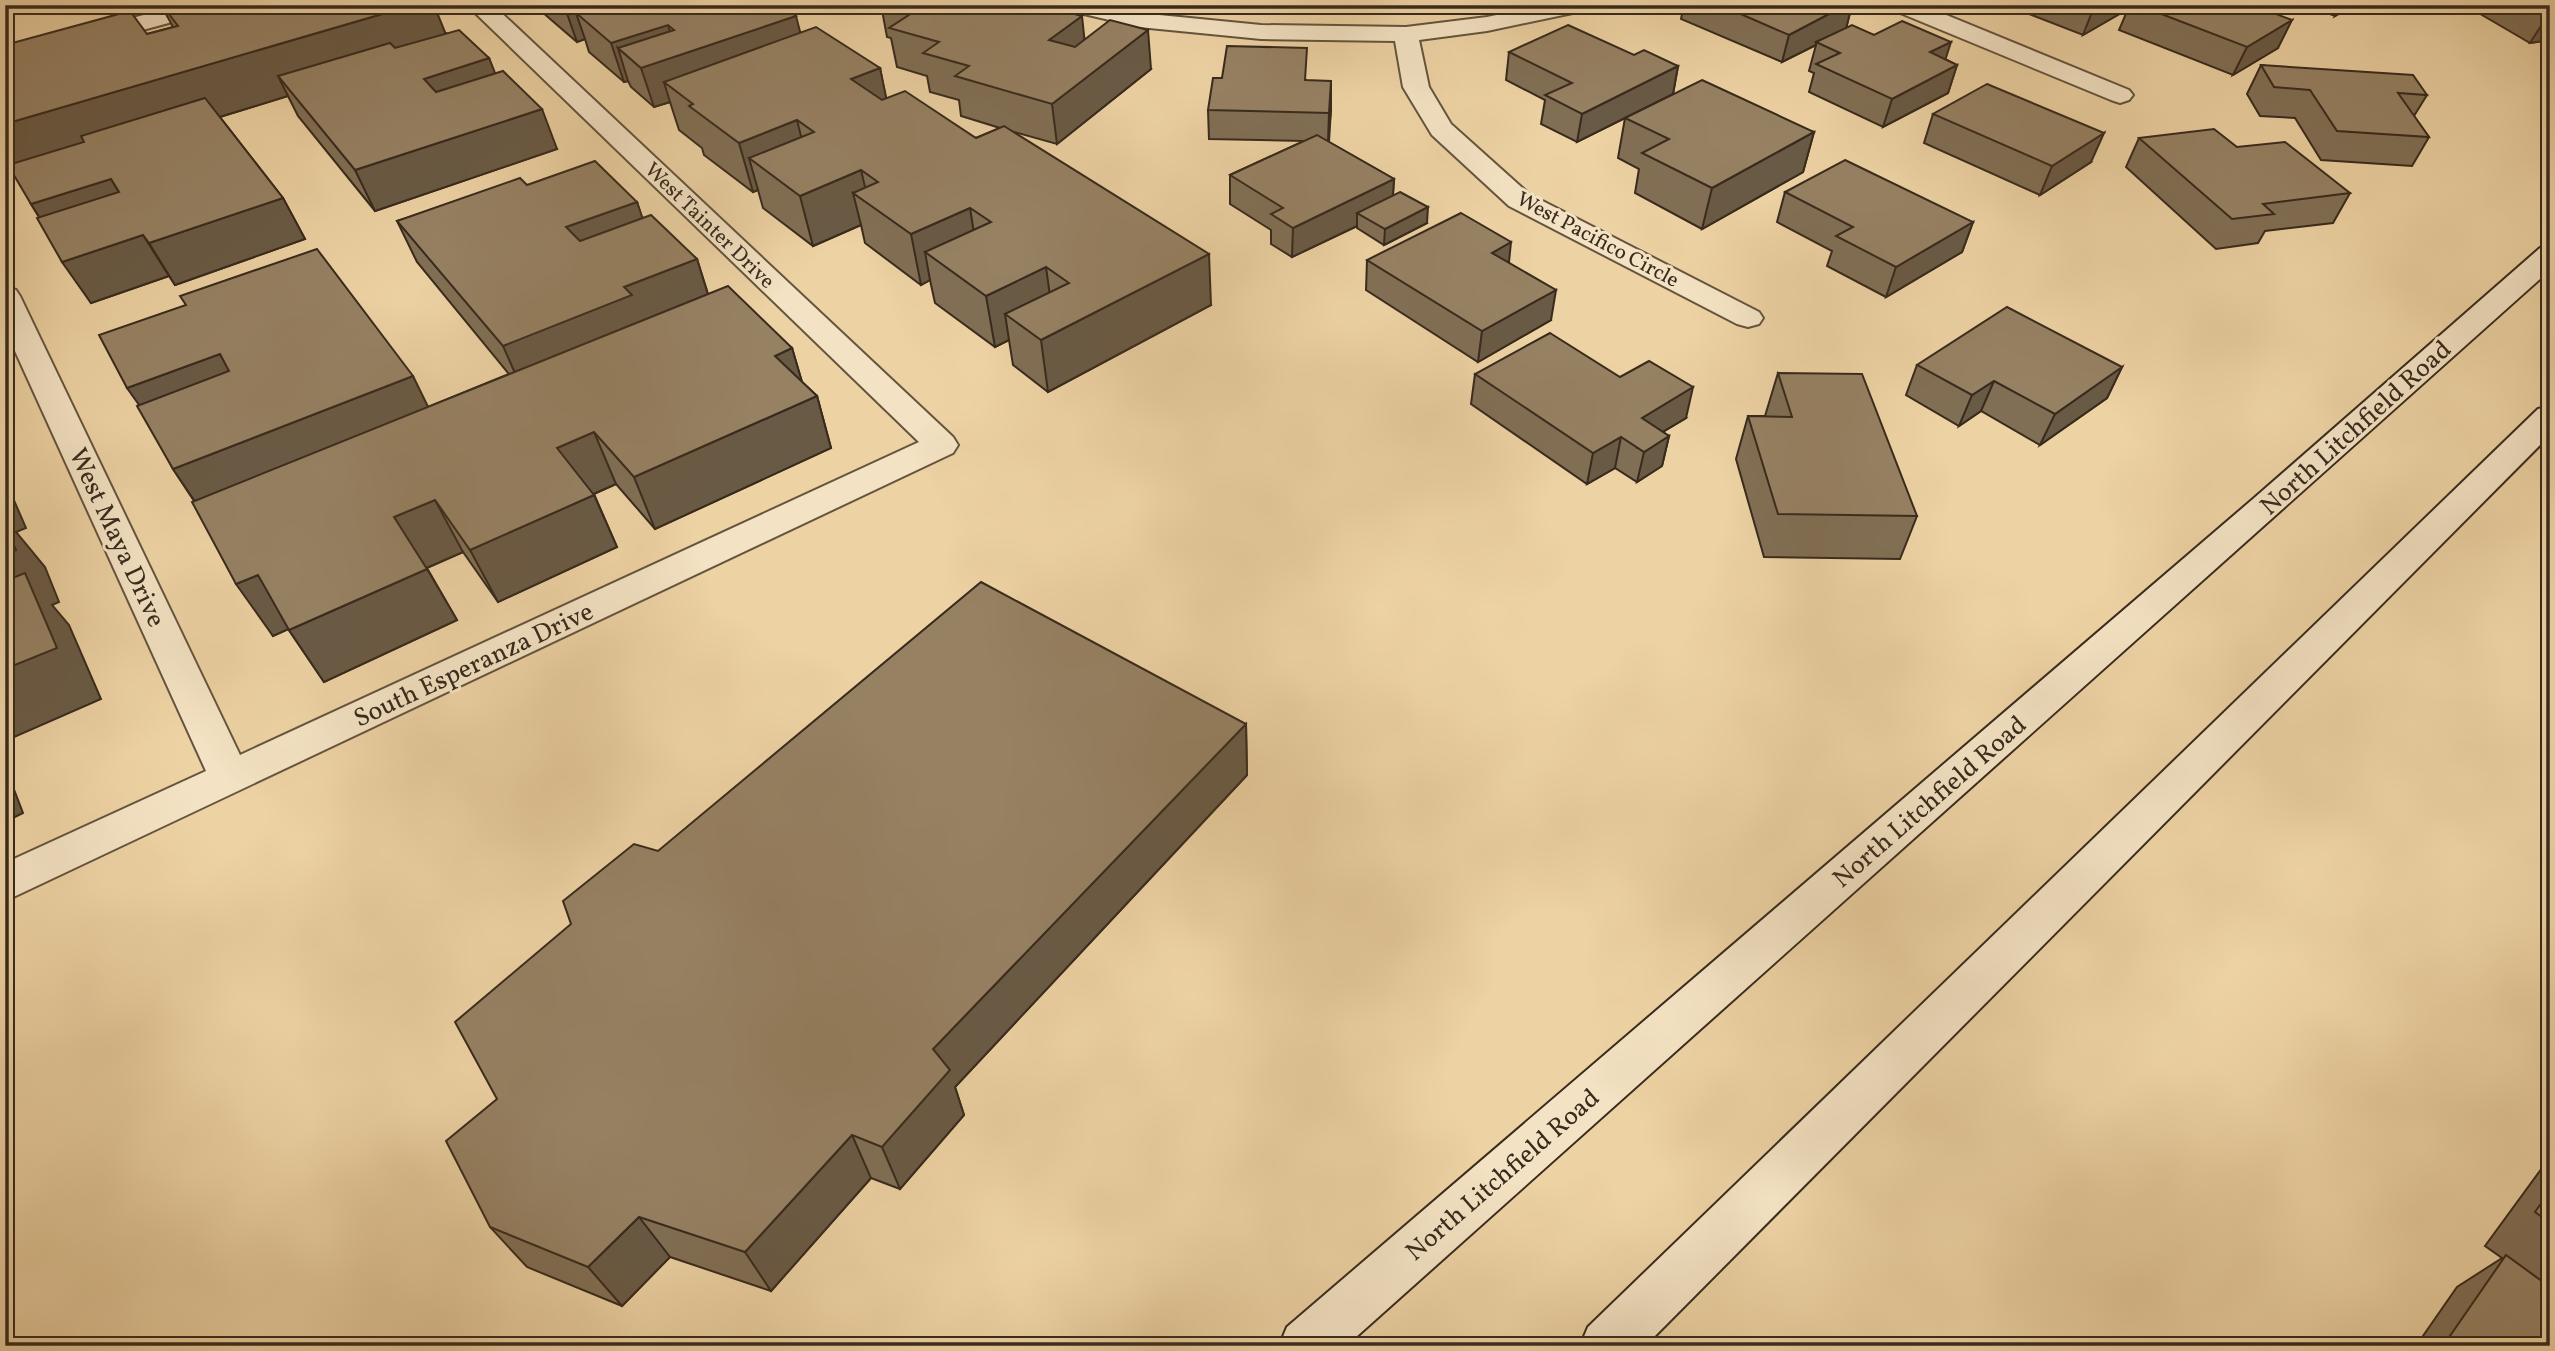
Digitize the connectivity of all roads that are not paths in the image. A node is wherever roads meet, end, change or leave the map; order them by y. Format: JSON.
{"nodes":[{"id":1,"x":209,"y":5,"type":"edge"},
{"id":2,"x":479,"y":5,"type":"edge"},
{"id":3,"x":1075,"y":5,"type":"edge"},
{"id":4,"x":1579,"y":5,"type":"edge"},
{"id":5,"x":1901,"y":5,"type":"edge"},
{"id":6,"x":1406,"y":34,"type":"junction"},
{"id":7,"x":5,"y":60,"type":"edge"},
{"id":8,"x":2120,"y":95,"type":"dead end"},
{"id":9,"x":2550,"y":254,"type":"edge"},
{"id":10,"x":5,"y":296,"type":"edge"},
{"id":11,"x":1748,"y":318,"type":"dead end"},
{"id":12,"x":19,"y":358,"type":"edge"},
{"id":13,"x":2550,"y":416,"type":"edge"},
{"id":14,"x":941,"y":445,"type":"joint"},
{"id":15,"x":230,"y":778,"type":"junction"},
{"id":16,"x":5,"y":883,"type":"edge"},
{"id":17,"x":1306,"y":1346,"type":"edge"},
{"id":18,"x":1607,"y":1346,"type":"edge"}],
"edges":[{"from":1,"to":7,"type":"street"},
{"from":2,"to":14,"type":"street","name":"West Tainter Drive"},
{"from":3,"to":6,"type":"street"},
{"from":4,"to":6,"type":"street"},
{"from":5,"to":8,"type":"street"},
{"from":6,"to":11,"type":"street","name":"West Pacifico Circle"},
{"from":9,"to":17,"type":"street","name":"North Litchfield Road"},
{"from":10,"to":12,"type":"street","name":"West Maya Drive"},
{"from":12,"to":15,"type":"street","name":"West Maya Drive"},
{"from":13,"to":18,"type":"street"},
{"from":14,"to":15,"type":"street","name":"South Esperanza Drive"},
{"from":15,"to":16,"type":"street","name":"South Esperanza Drive"}]}
